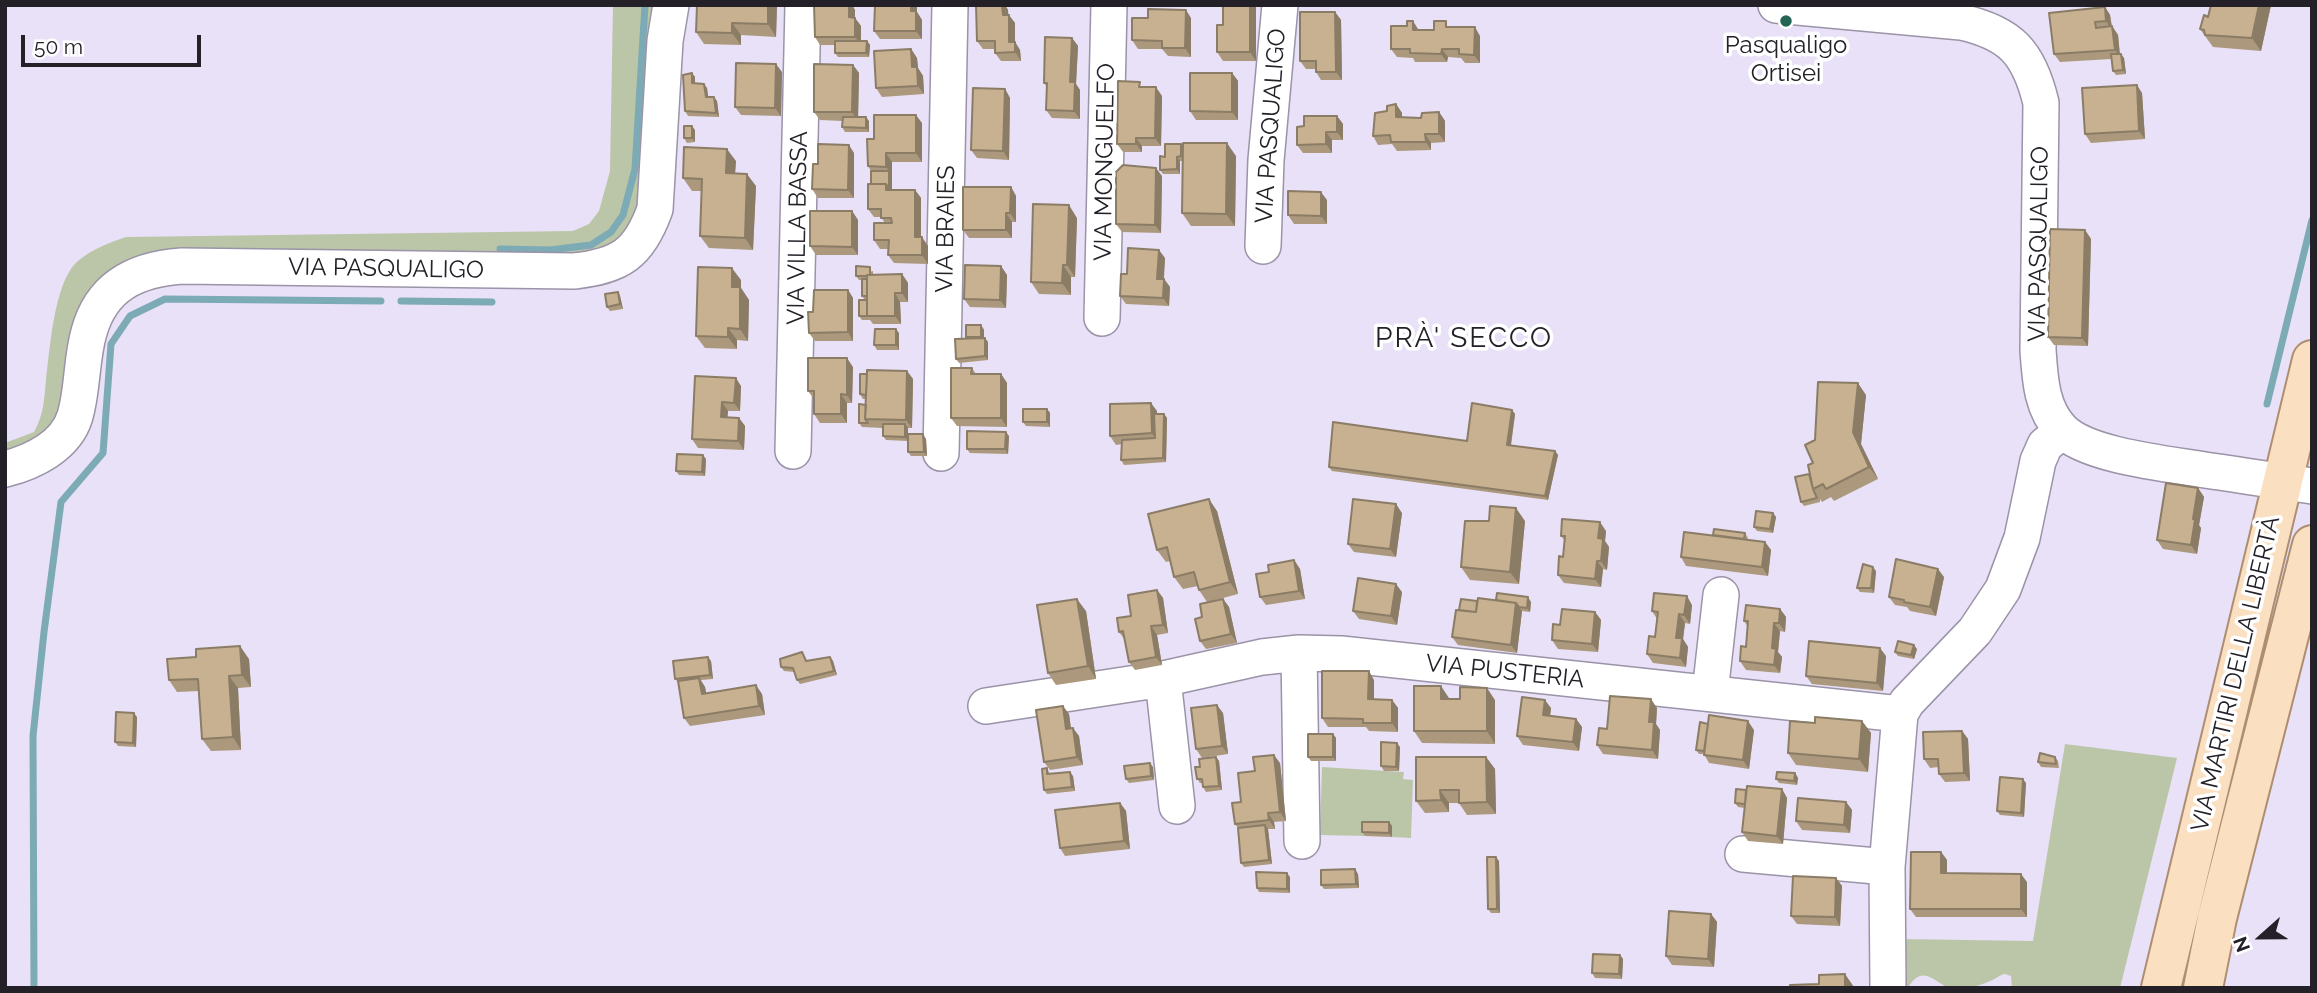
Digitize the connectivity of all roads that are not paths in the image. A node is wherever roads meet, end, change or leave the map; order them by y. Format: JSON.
{"nodes":[{"id":1,"x":671,"y":5,"type":"edge"},
{"id":2,"x":803,"y":5,"type":"edge"},
{"id":3,"x":950,"y":5,"type":"edge"},
{"id":4,"x":1109,"y":5,"type":"edge"},
{"id":5,"x":1280,"y":5,"type":"edge"},
{"id":6,"x":1776,"y":5,"type":"edge"},
{"id":7,"x":1872,"y":10,"type":"edge"},
{"id":8,"x":1263,"y":246,"type":"dead end"},
{"id":9,"x":1102,"y":318,"type":"dead end"},
{"id":10,"x":2312,"y":360,"type":"edge"},
{"id":11,"x":2063,"y":431,"type":"junction"},
{"id":12,"x":793,"y":451,"type":"dead end"},
{"id":13,"x":942,"y":453,"type":"dead end"},
{"id":14,"x":5,"y":469,"type":"edge"},
{"id":15,"x":2297,"y":484,"type":"edge"},
{"id":16,"x":2312,"y":545,"type":"edge"},
{"id":17,"x":1721,"y":595,"type":"dead end"},
{"id":18,"x":1299,"y":653,"type":"junction"},
{"id":19,"x":1163,"y":679,"type":"junction"},
{"id":20,"x":1710,"y":694,"type":"junction"},
{"id":21,"x":986,"y":706,"type":"dead end"},
{"id":22,"x":1900,"y":714,"type":"junction"},
{"id":23,"x":1177,"y":806,"type":"dead end"},
{"id":24,"x":1302,"y":841,"type":"dead end"},
{"id":25,"x":1743,"y":854,"type":"dead end"},
{"id":26,"x":1887,"y":867,"type":"junction"},
{"id":27,"x":1888,"y":988,"type":"edge"},
{"id":28,"x":2161,"y":988,"type":"edge"},
{"id":29,"x":2203,"y":988,"type":"edge"}],
"edges":[{"from":1,"to":14,"type":"street","name":"VIA PASQUALIGO"},
{"from":2,"to":12,"type":"street","name":"VIA VILLA BASSA"},
{"from":3,"to":13,"type":"street","name":"VIA BRAIES"},
{"from":4,"to":9,"type":"street","name":"VIA MONGUELFO"},
{"from":5,"to":8,"type":"street","name":"VIA PASQUALIGO"},
{"from":6,"to":7,"type":"street","name":"VIA PASQUALIGO"},
{"from":7,"to":11,"type":"street","name":"VIA PASQUALIGO"},
{"from":10,"to":15,"type":"main road","name":"VIA MARTIRI DELLA LIBERTÀ"},
{"from":11,"to":15,"type":"street"},
{"from":11,"to":22,"type":"street"},
{"from":15,"to":28,"type":"main road","name":"VIA MARTIRI DELLA LIBERTÀ"},
{"from":16,"to":29,"type":"main road","name":"VIA MARTIRI DELLA LIBERTÀ"},
{"from":17,"to":20,"type":"street"},
{"from":18,"to":19,"type":"street","name":"VIA PUSTERIA"},
{"from":18,"to":20,"type":"street","name":"VIA PUSTERIA"},
{"from":18,"to":24,"type":"street"},
{"from":19,"to":21,"type":"street","name":"VIA PUSTERIA"},
{"from":19,"to":23,"type":"street"},
{"from":20,"to":22,"type":"street","name":"VIA PUSTERIA"},
{"from":22,"to":26,"type":"street"},
{"from":25,"to":26,"type":"street"},
{"from":26,"to":27,"type":"street"}]}
